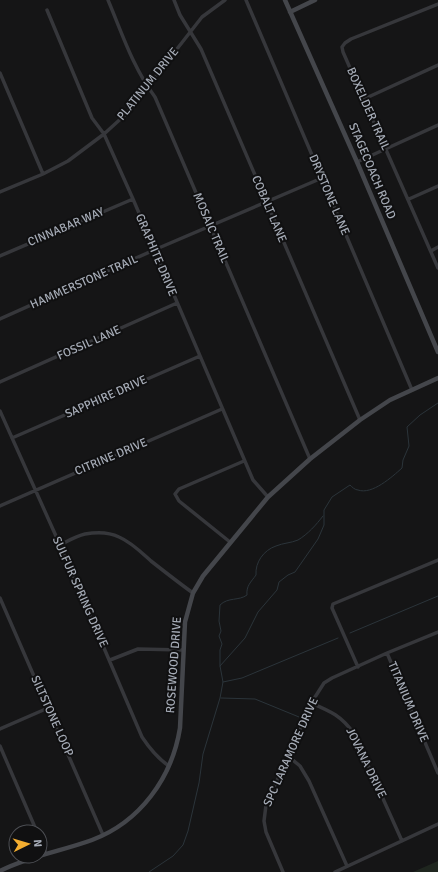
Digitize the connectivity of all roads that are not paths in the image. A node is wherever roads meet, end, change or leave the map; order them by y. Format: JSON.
{"nodes":[{"id":1,"x":108,"y":0,"type":"edge"},
{"id":2,"x":174,"y":0,"type":"edge"},
{"id":3,"x":225,"y":0,"type":"edge"},
{"id":4,"x":246,"y":0,"type":"edge"},
{"id":5,"x":285,"y":0,"type":"edge"},
{"id":6,"x":315,"y":0,"type":"edge"},
{"id":7,"x":438,"y":4,"type":"edge"},
{"id":8,"x":47,"y":10,"type":"dead end"},
{"id":9,"x":290,"y":12,"type":"junction"},
{"id":10,"x":189,"y":31,"type":"junction"},
{"id":11,"x":438,"y":65,"type":"edge"},
{"id":12,"x":0,"y":73,"type":"edge"},
{"id":13,"x":147,"y":86,"type":"junction"},
{"id":14,"x":364,"y":99,"type":"junction"},
{"id":15,"x":438,"y":125,"type":"edge"},
{"id":16,"x":104,"y":134,"type":"junction"},
{"id":17,"x":386,"y":149,"type":"junction"},
{"id":18,"x":357,"y":162,"type":"junction"},
{"id":19,"x":43,"y":174,"type":"junction"},
{"id":20,"x":322,"y":178,"type":"junction"},
{"id":21,"x":438,"y":186,"type":"edge"},
{"id":22,"x":0,"y":192,"type":"edge"},
{"id":23,"x":132,"y":199,"type":"junction"},
{"id":24,"x":409,"y":199,"type":"junction"},
{"id":25,"x":266,"y":202,"type":"junction"},
{"id":26,"x":210,"y":227,"type":"junction"},
{"id":27,"x":438,"y":247,"type":"edge"},
{"id":28,"x":154,"y":250,"type":"junction"},
{"id":29,"x":431,"y":251,"type":"junction"},
{"id":30,"x":0,"y":256,"type":"edge"},
{"id":31,"x":438,"y":268,"type":"edge"},
{"id":32,"x":177,"y":303,"type":"junction"},
{"id":33,"x":0,"y":319,"type":"edge"},
{"id":34,"x":438,"y":352,"type":"edge"},
{"id":35,"x":200,"y":356,"type":"junction"},
{"id":36,"x":438,"y":378,"type":"edge"},
{"id":37,"x":0,"y":382,"type":"edge"},
{"id":38,"x":412,"y":390,"type":"junction"},
{"id":39,"x":222,"y":409,"type":"junction"},
{"id":40,"x":0,"y":412,"type":"edge"},
{"id":41,"x":360,"y":420,"type":"junction"},
{"id":42,"x":12,"y":438,"type":"junction"},
{"id":43,"x":310,"y":459,"type":"junction"},
{"id":44,"x":244,"y":461,"type":"junction"},
{"id":45,"x":35,"y":490,"type":"junction"},
{"id":46,"x":268,"y":497,"type":"junction"},
{"id":47,"x":0,"y":506,"type":"edge"},
{"id":48,"x":230,"y":542,"type":"junction"},
{"id":49,"x":60,"y":545,"type":"junction"},
{"id":50,"x":438,"y":560,"type":"edge"},
{"id":51,"x":193,"y":593,"type":"junction"},
{"id":52,"x":0,"y":598,"type":"edge"},
{"id":53,"x":438,"y":632,"type":"edge"},
{"id":54,"x":183,"y":650,"type":"junction"},
{"id":55,"x":387,"y":653,"type":"junction"},
{"id":56,"x":110,"y":660,"type":"junction"},
{"id":57,"x":358,"y":667,"type":"junction"},
{"id":58,"x":311,"y":703,"type":"junction"},
{"id":59,"x":48,"y":708,"type":"junction"},
{"id":60,"x":0,"y":729,"type":"edge"},
{"id":61,"x":0,"y":746,"type":"edge"},
{"id":62,"x":288,"y":756,"type":"junction"},
{"id":63,"x":169,"y":766,"type":"junction"},
{"id":64,"x":438,"y":772,"type":"edge"},
{"id":65,"x":34,"y":824,"type":"edge"},
{"id":66,"x":438,"y":824,"type":"edge"},
{"id":67,"x":103,"y":835,"type":"junction"},
{"id":68,"x":402,"y":841,"type":"junction"},
{"id":69,"x":48,"y":853,"type":"edge"},
{"id":70,"x":15,"y":864,"type":"edge"},
{"id":71,"x":347,"y":866,"type":"junction"},
{"id":72,"x":0,"y":871,"type":"edge"},
{"id":73,"x":282,"y":872,"type":"edge"},
{"id":74,"x":335,"y":872,"type":"edge"}],
"edges":[{"from":1,"to":13,"type":"street","name":"MOSAIC TRAIL"},
{"from":2,"to":10,"type":"street","name":"COBALT LANE"},
{"from":3,"to":10,"type":"street","name":"PLATINUM DRIVE"},
{"from":4,"to":20,"type":"street","name":"DRYSTONE LANE"},
{"from":5,"to":9,"type":"street","name":"STAGECOACH ROAD"},
{"from":6,"to":9,"type":"street"},
{"from":7,"to":14,"type":"street","name":"BOXELDER TRAIL"},
{"from":8,"to":16,"type":"street","name":"GRAPHITE DRIVE"},
{"from":9,"to":18,"type":"street","name":"STAGECOACH ROAD"},
{"from":10,"to":13,"type":"street","name":"PLATINUM DRIVE"},
{"from":10,"to":25,"type":"street","name":"COBALT LANE"},
{"from":11,"to":14,"type":"street"},
{"from":12,"to":19,"type":"street"},
{"from":13,"to":16,"type":"street","name":"PLATINUM DRIVE"},
{"from":13,"to":26,"type":"street","name":"MOSAIC TRAIL"},
{"from":14,"to":17,"type":"street","name":"BOXELDER TRAIL"},
{"from":15,"to":17,"type":"street"},
{"from":16,"to":19,"type":"street","name":"PLATINUM DRIVE"},
{"from":16,"to":23,"type":"street","name":"GRAPHITE DRIVE"},
{"from":17,"to":18,"type":"street"},
{"from":17,"to":24,"type":"street","name":"BOXELDER TRAIL"},
{"from":18,"to":34,"type":"street","name":"STAGECOACH ROAD"},
{"from":19,"to":22,"type":"street","name":"PLATINUM DRIVE"},
{"from":20,"to":25,"type":"street","name":"HAMMERSTONE TRAIL"},
{"from":20,"to":38,"type":"street","name":"DRYSTONE LANE"},
{"from":21,"to":24,"type":"street"},
{"from":23,"to":28,"type":"street","name":"GRAPHITE DRIVE"},
{"from":23,"to":30,"type":"street","name":"CINNABAR WAY"},
{"from":24,"to":29,"type":"street","name":"BOXELDER TRAIL"},
{"from":25,"to":26,"type":"street","name":"HAMMERSTONE TRAIL"},
{"from":25,"to":41,"type":"street","name":"COBALT LANE"},
{"from":26,"to":28,"type":"street","name":"HAMMERSTONE TRAIL"},
{"from":26,"to":43,"type":"street","name":"MOSAIC TRAIL"},
{"from":27,"to":29,"type":"street"},
{"from":28,"to":32,"type":"street","name":"GRAPHITE DRIVE"},
{"from":28,"to":33,"type":"street","name":"HAMMERSTONE TRAIL"},
{"from":29,"to":31,"type":"street","name":"BOXELDER TRAIL"},
{"from":32,"to":35,"type":"street","name":"GRAPHITE DRIVE"},
{"from":32,"to":37,"type":"street","name":"FOSSIL LANE"},
{"from":35,"to":39,"type":"street","name":"GRAPHITE DRIVE"},
{"from":35,"to":42,"type":"street","name":"SAPPHIRE DRIVE"},
{"from":36,"to":38,"type":"street","name":"ROSEWOOD DRIVE"},
{"from":38,"to":41,"type":"street","name":"ROSEWOOD DRIVE"},
{"from":39,"to":44,"type":"street","name":"GRAPHITE DRIVE"},
{"from":39,"to":45,"type":"street","name":"CITRINE DRIVE"},
{"from":40,"to":42,"type":"street","name":"SULFUR SPRING DRIVE"},
{"from":41,"to":43,"type":"street","name":"ROSEWOOD DRIVE"},
{"from":42,"to":45,"type":"street","name":"SULFUR SPRING DRIVE"},
{"from":43,"to":46,"type":"street","name":"ROSEWOOD DRIVE"},
{"from":44,"to":46,"type":"street","name":"GRAPHITE DRIVE"},
{"from":44,"to":48,"type":"street"},
{"from":45,"to":47,"type":"street","name":"CITRINE DRIVE"},
{"from":45,"to":49,"type":"street","name":"SULFUR SPRING DRIVE"},
{"from":46,"to":48,"type":"street","name":"ROSEWOOD DRIVE"},
{"from":48,"to":51,"type":"street","name":"ROSEWOOD DRIVE"},
{"from":49,"to":51,"type":"street"},
{"from":49,"to":56,"type":"street","name":"SULFUR SPRING DRIVE"},
{"from":50,"to":57,"type":"street"},
{"from":51,"to":54,"type":"street","name":"ROSEWOOD DRIVE"},
{"from":52,"to":59,"type":"street","name":"SILTSTONE LOOP"},
{"from":53,"to":55,"type":"street","name":"SPC LARAMORE DRIVE"},
{"from":54,"to":56,"type":"street"},
{"from":54,"to":63,"type":"street","name":"ROSEWOOD DRIVE"},
{"from":55,"to":57,"type":"street","name":"SPC LARAMORE DRIVE"},
{"from":55,"to":64,"type":"street","name":"TITANIUM DRIVE"},
{"from":56,"to":63,"type":"street","name":"SULFUR SPRING DRIVE"},
{"from":57,"to":58,"type":"street","name":"SPC LARAMORE DRIVE"},
{"from":58,"to":62,"type":"street","name":"SPC LARAMORE DRIVE"},
{"from":58,"to":68,"type":"street","name":"JOVANA DRIVE"},
{"from":59,"to":60,"type":"street"},
{"from":59,"to":67,"type":"street","name":"SILTSTONE LOOP"},
{"from":61,"to":65,"type":"street"},
{"from":62,"to":71,"type":"street"},
{"from":62,"to":73,"type":"street","name":"SPC LARAMORE DRIVE"},
{"from":63,"to":67,"type":"street","name":"ROSEWOOD DRIVE"},
{"from":66,"to":68,"type":"street"},
{"from":67,"to":69,"type":"street","name":"ROSEWOOD DRIVE"},
{"from":68,"to":71,"type":"street"},
{"from":70,"to":72,"type":"street","name":"ROSEWOOD DRIVE"},
{"from":71,"to":74,"type":"street"}]}
